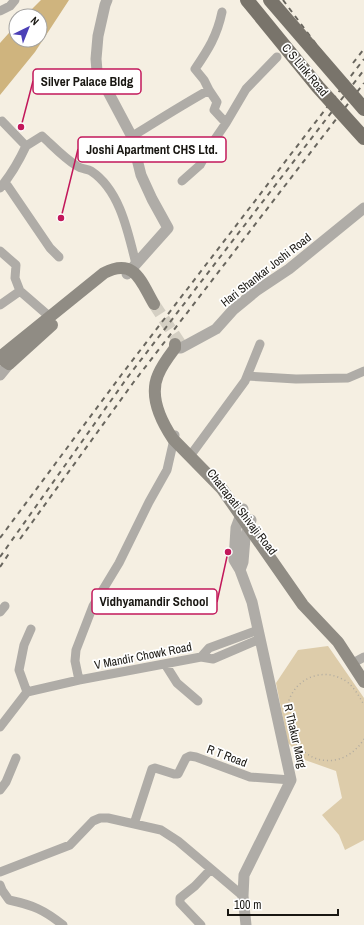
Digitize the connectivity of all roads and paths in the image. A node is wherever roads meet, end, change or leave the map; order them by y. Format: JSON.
{"nodes":[{"id":1,"x":15,"y":0,"type":"edge"},
{"id":2,"x":108,"y":0,"type":"edge"},
{"id":3,"x":247,"y":0,"type":"edge"},
{"id":4,"x":270,"y":0,"type":"edge"},
{"id":5,"x":0,"y":10,"type":"edge"},
{"id":6,"x":222,"y":12,"type":"dead end"},
{"id":7,"x":277,"y":57,"type":"dead end"},
{"id":8,"x":209,"y":90,"type":"junction"},
{"id":9,"x":364,"y":109,"type":"edge"},
{"id":10,"x":2,"y":121,"type":"dead end"},
{"id":11,"x":226,"y":123,"type":"junction"},
{"id":12,"x":131,"y":137,"type":"junction"},
{"id":13,"x":364,"y":138,"type":"edge"},
{"id":14,"x":26,"y":146,"type":"junction"},
{"id":15,"x":182,"y":180,"type":"dead end"},
{"id":16,"x":2,"y":185,"type":"edge"},
{"id":17,"x":364,"y":208,"type":"edge"},
{"id":18,"x":0,"y":251,"type":"edge"},
{"id":19,"x":59,"y":257,"type":"dead end"},
{"id":20,"x":131,"y":269,"type":"junction"},
{"id":21,"x":20,"y":291,"type":"junction"},
{"id":22,"x":0,"y":305,"type":"edge"},
{"id":23,"x":152,"y":306,"type":"tunnel mouth"},
{"id":24,"x":50,"y":317,"type":"junction"},
{"id":25,"x":260,"y":344,"type":"dead end"},
{"id":26,"x":178,"y":346,"type":"joint"},
{"id":27,"x":3,"y":360,"type":"edge"},
{"id":28,"x":364,"y":371,"type":"edge"},
{"id":29,"x":0,"y":375,"type":"edge"},
{"id":30,"x":247,"y":376,"type":"junction"},
{"id":31,"x":174,"y":437,"type":"junction"},
{"id":32,"x":191,"y":455,"type":"junction"},
{"id":33,"x":246,"y":518,"type":"junction"},
{"id":34,"x":31,"y":628,"type":"dead end"},
{"id":35,"x":259,"y":634,"type":"junction"},
{"id":36,"x":360,"y":662,"type":"edge"},
{"id":37,"x":165,"y":664,"type":"junction"},
{"id":38,"x":79,"y":680,"type":"junction"},
{"id":39,"x":364,"y":682,"type":"edge"},
{"id":40,"x":27,"y":692,"type":"junction"},
{"id":41,"x":198,"y":701,"type":"dead end"},
{"id":42,"x":364,"y":705,"type":"edge"},
{"id":43,"x":287,"y":717,"type":"dead end"},
{"id":44,"x":288,"y":724,"type":"dead end"},
{"id":45,"x":0,"y":726,"type":"edge"},
{"id":46,"x":364,"y":739,"type":"edge"},
{"id":47,"x":16,"y":758,"type":"dead end"},
{"id":48,"x":291,"y":780,"type":"junction"},
{"id":49,"x":0,"y":790,"type":"edge"},
{"id":50,"x":134,"y":824,"type":"junction"},
{"id":51,"x":211,"y":869,"type":"junction"},
{"id":52,"x":0,"y":872,"type":"edge"},
{"id":53,"x":1,"y":887,"type":"edge"},
{"id":54,"x":243,"y":896,"type":"junction"},
{"id":55,"x":63,"y":925,"type":"edge"},
{"id":56,"x":201,"y":925,"type":"edge"},
{"id":57,"x":246,"y":925,"type":"edge"}],
"edges":[{"from":1,"to":5,"type":"street"},
{"from":2,"to":12,"type":"street"},
{"from":3,"to":13,"type":"main road","name":"C S Link Road","bridge":true},
{"from":4,"to":9,"type":"main road","name":"C S Link Road","bridge":true},
{"from":6,"to":8,"type":"street"},
{"from":7,"to":11,"type":"street"},
{"from":8,"to":11,"type":"street"},
{"from":8,"to":12,"type":"street"},
{"from":10,"to":14,"type":"street"},
{"from":11,"to":15,"type":"street"},
{"from":12,"to":20,"type":"street"},
{"from":14,"to":16,"type":"street"},
{"from":14,"to":20,"type":"street"},
{"from":16,"to":19,"type":"street"},
{"from":17,"to":26,"type":"street","name":"Hari Shankar Joshi Road"},
{"from":18,"to":21,"type":"street"},
{"from":20,"to":23,"type":"main road"},
{"from":20,"to":24,"type":"main road"},
{"from":20,"to":27,"type":"main road"},
{"from":21,"to":22,"type":"street"},
{"from":21,"to":24,"type":"street"},
{"from":24,"to":27,"type":"main road"},
{"from":25,"to":30,"type":"street"},
{"from":26,"to":31,"type":"main road"},
{"from":27,"to":29,"type":"street"},
{"from":28,"to":30,"type":"street"},
{"from":30,"to":32,"type":"street"},
{"from":31,"to":32,"type":"main road"},
{"from":31,"to":38,"type":"street"},
{"from":32,"to":33,"type":"main road"},
{"from":33,"to":35,"type":"street","name":"R Thakur Marg"},
{"from":33,"to":36,"type":"main road"},
{"from":34,"to":40,"type":"street"},
{"from":35,"to":37,"type":"street","name":"V Mandir Chowk Road"},
{"from":35,"to":48,"type":"street","name":"R Thakur Marg"},
{"from":36,"to":39,"type":"main road"},
{"from":37,"to":38,"type":"street","name":"V Mandir Chowk Road"},
{"from":37,"to":41,"type":"street"},
{"from":38,"to":40,"type":"street","name":"V Mandir Chowk Road"},
{"from":40,"to":45,"type":"street"},
{"from":42,"to":43,"type":"path"},
{"from":44,"to":46,"type":"path"},
{"from":47,"to":49,"type":"street"},
{"from":48,"to":50,"type":"street","name":"R T Road"},
{"from":48,"to":54,"type":"street","name":"R Thakur Marg"},
{"from":50,"to":51,"type":"street"},
{"from":50,"to":52,"type":"street"},
{"from":51,"to":54,"type":"street"},
{"from":51,"to":56,"type":"street"},
{"from":53,"to":55,"type":"street"},
{"from":54,"to":57,"type":"street","name":"R Thakur Marg"}]}
